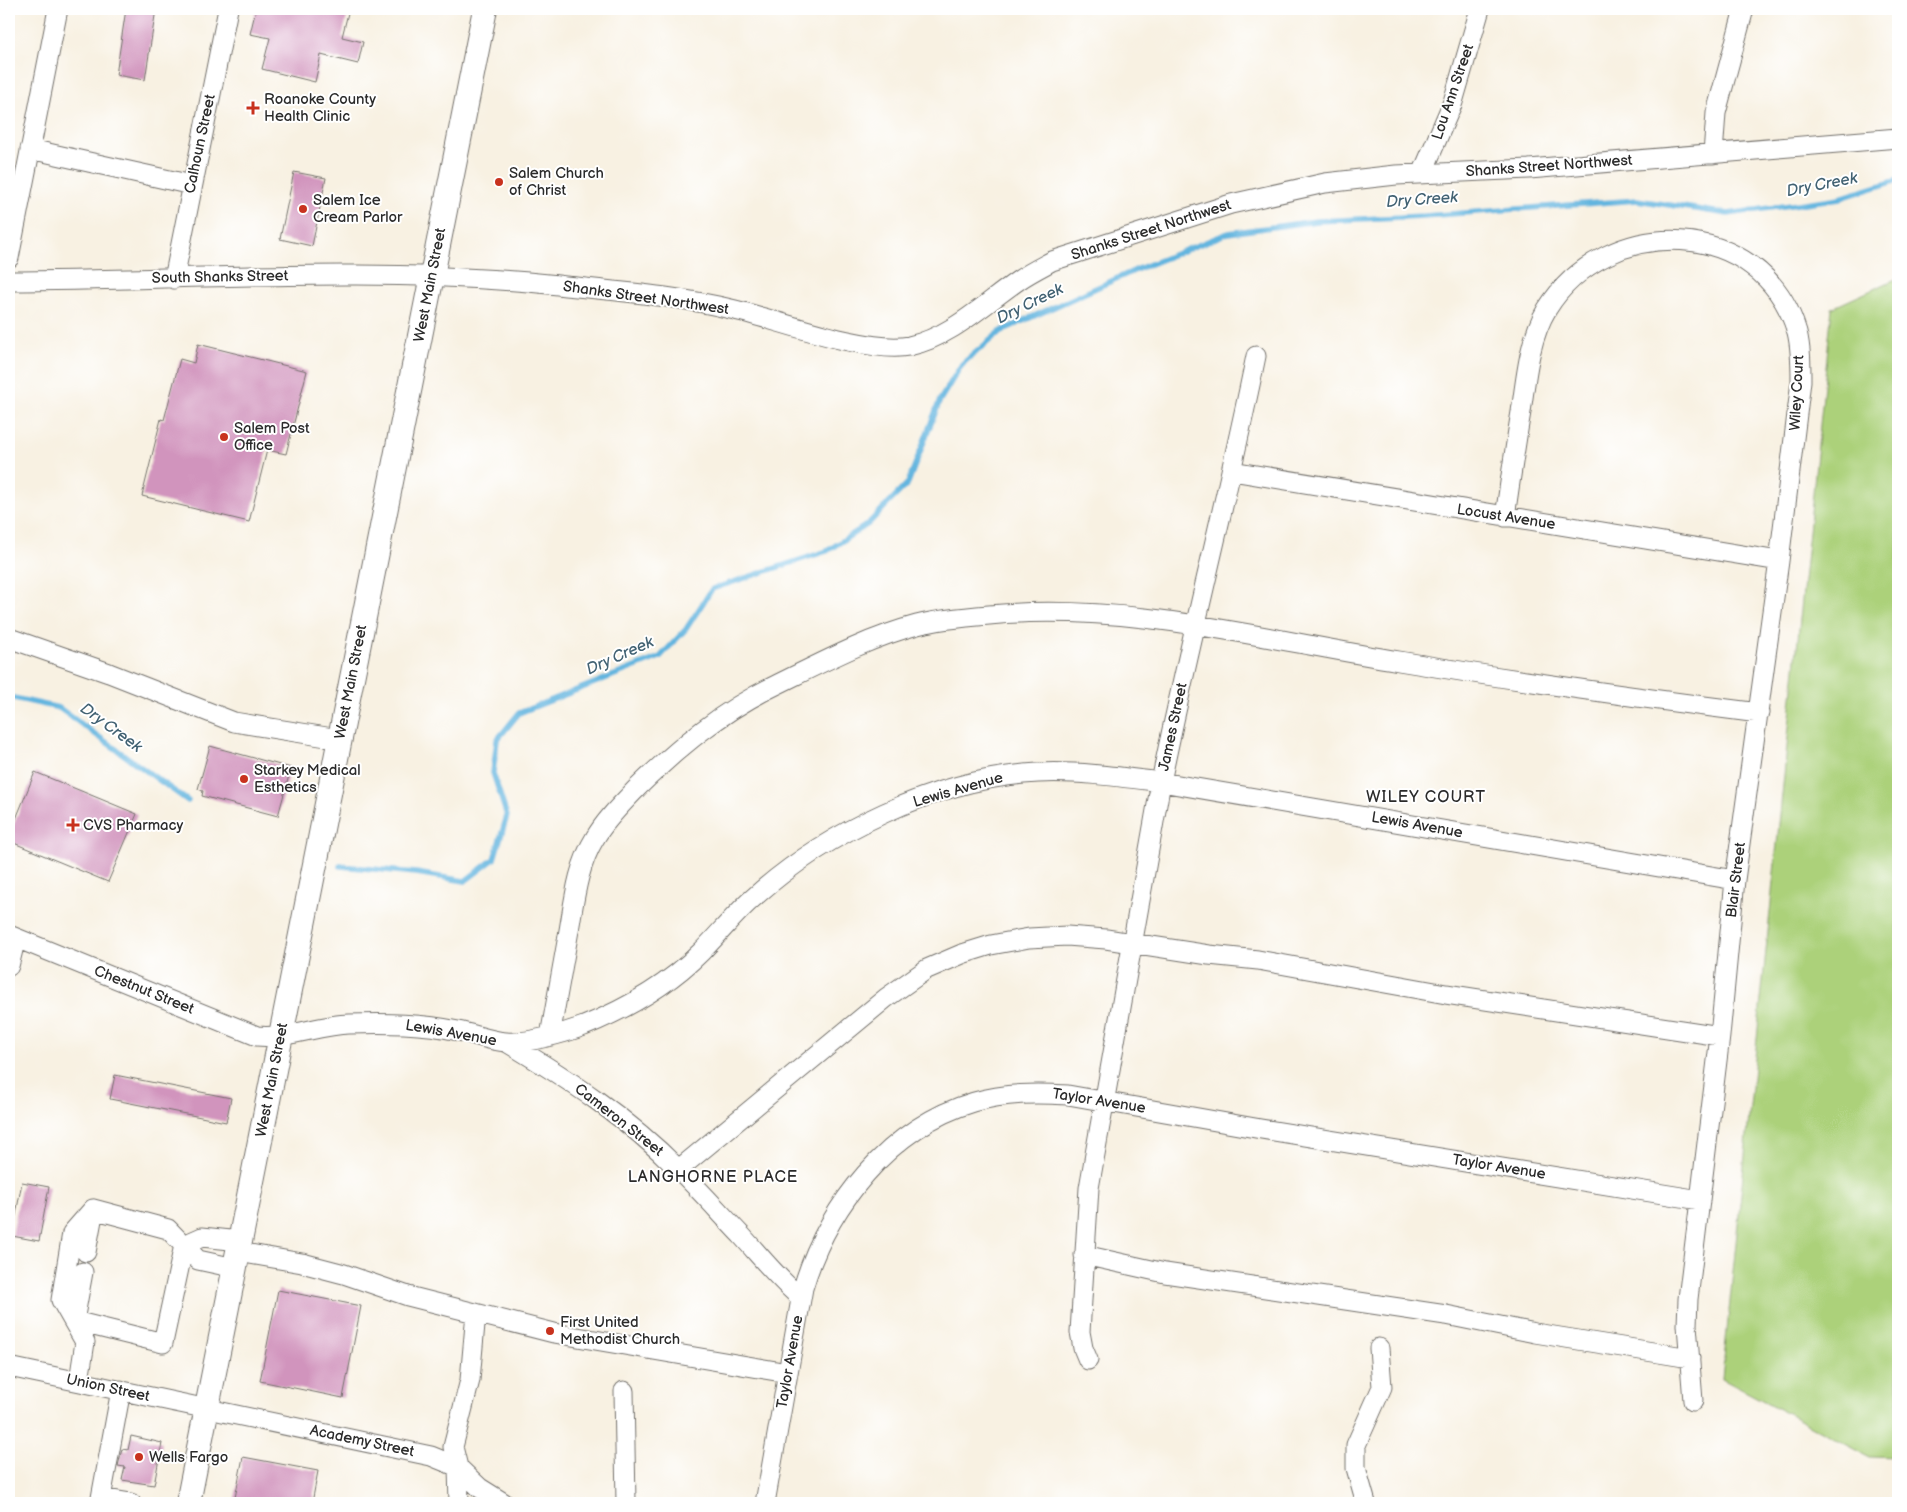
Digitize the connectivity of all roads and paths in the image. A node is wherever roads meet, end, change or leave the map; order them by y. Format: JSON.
{"nodes":[{"id":1,"x":58,"y":9,"type":"edge"},
{"id":2,"x":228,"y":9,"type":"edge"},
{"id":3,"x":485,"y":9,"type":"edge"},
{"id":4,"x":1480,"y":9,"type":"edge"},
{"id":5,"x":1744,"y":9,"type":"edge"},
{"id":6,"x":1898,"y":138,"type":"edge"},
{"id":7,"x":30,"y":149,"type":"junction"},
{"id":8,"x":1712,"y":154,"type":"junction"},
{"id":9,"x":1422,"y":174,"type":"junction"},
{"id":10,"x":192,"y":185,"type":"junction"},
{"id":11,"x":13,"y":212,"type":"edge"},
{"id":12,"x":9,"y":258,"type":"edge"},
{"id":13,"x":432,"y":275,"type":"junction"},
{"id":14,"x":174,"y":279,"type":"junction"},
{"id":15,"x":9,"y":280,"type":"edge"},
{"id":16,"x":1256,"y":356,"type":"dead end"},
{"id":17,"x":1232,"y":471,"type":"junction"},
{"id":18,"x":1505,"y":517,"type":"junction"},
{"id":19,"x":1779,"y":560,"type":"junction"},
{"id":20,"x":1196,"y":625,"type":"junction"},
{"id":21,"x":9,"y":638,"type":"edge"},
{"id":22,"x":1759,"y":713,"type":"junction"},
{"id":23,"x":340,"y":739,"type":"junction"},
{"id":24,"x":1161,"y":782,"type":"junction"},
{"id":25,"x":1735,"y":880,"type":"junction"},
{"id":26,"x":12,"y":936,"type":"edge"},
{"id":27,"x":1133,"y":942,"type":"junction"},
{"id":28,"x":9,"y":966,"type":"edge"},
{"id":29,"x":550,"y":1036,"type":"junction"},
{"id":30,"x":1720,"y":1036,"type":"junction"},
{"id":31,"x":280,"y":1037,"type":"junction"},
{"id":32,"x":508,"y":1042,"type":"junction"},
{"id":33,"x":1104,"y":1101,"type":"junction"},
{"id":34,"x":678,"y":1169,"type":"junction"},
{"id":35,"x":1700,"y":1200,"type":"junction"},
{"id":36,"x":94,"y":1209,"type":"junction"},
{"id":37,"x":184,"y":1245,"type":"junction"},
{"id":38,"x":86,"y":1252,"type":"dead end"},
{"id":39,"x":238,"y":1254,"type":"junction"},
{"id":40,"x":1084,"y":1255,"type":"junction"},
{"id":41,"x":83,"y":1272,"type":"dead end"},
{"id":42,"x":801,"y":1298,"type":"junction"},
{"id":43,"x":476,"y":1313,"type":"junction"},
{"id":44,"x":74,"y":1321,"type":"junction"},
{"id":45,"x":1379,"y":1348,"type":"dead end"},
{"id":46,"x":1690,"y":1358,"type":"junction"},
{"id":47,"x":1088,"y":1360,"type":"dead end"},
{"id":48,"x":9,"y":1367,"type":"edge"},
{"id":49,"x":788,"y":1374,"type":"junction"},
{"id":50,"x":79,"y":1382,"type":"junction"},
{"id":51,"x":121,"y":1390,"type":"junction"},
{"id":52,"x":624,"y":1391,"type":"dead end"},
{"id":53,"x":1693,"y":1401,"type":"dead end"},
{"id":54,"x":207,"y":1408,"type":"junction"},
{"id":55,"x":458,"y":1467,"type":"junction"},
{"id":56,"x":130,"y":1503,"type":"edge"},
{"id":57,"x":188,"y":1503,"type":"edge"},
{"id":58,"x":459,"y":1503,"type":"edge"},
{"id":59,"x":504,"y":1503,"type":"edge"},
{"id":60,"x":626,"y":1503,"type":"edge"},
{"id":61,"x":765,"y":1503,"type":"edge"},
{"id":62,"x":1366,"y":1503,"type":"edge"}],
"edges":[{"from":1,"to":7,"type":"street"},
{"from":2,"to":10,"type":"street","name":"Calhoun Street"},
{"from":3,"to":13,"type":"main road","name":"West Main Street"},
{"from":4,"to":9,"type":"street","name":"Lou Ann Street"},
{"from":5,"to":8,"type":"street"},
{"from":6,"to":8,"type":"street","name":"Shanks Street Northwest"},
{"from":7,"to":10,"type":"street"},
{"from":7,"to":11,"type":"street"},
{"from":8,"to":9,"type":"street","name":"Shanks Street Northwest"},
{"from":9,"to":13,"type":"street","name":"Shanks Street Northwest"},
{"from":10,"to":14,"type":"street","name":"Calhoun Street"},
{"from":11,"to":12,"type":"street"},
{"from":13,"to":14,"type":"street","name":"South Shanks Street"},
{"from":13,"to":23,"type":"main road","name":"West Main Street"},
{"from":14,"to":15,"type":"street","name":"South Shanks Street"},
{"from":16,"to":17,"type":"street","name":"James Street"},
{"from":17,"to":18,"type":"street","name":"Locust Avenue"},
{"from":17,"to":20,"type":"street","name":"James Street"},
{"from":18,"to":19,"type":"street","name":"Locust Avenue"},
{"from":18,"to":19,"type":"street","name":"Wiley Court"},
{"from":19,"to":22,"type":"street","name":"Blair Street"},
{"from":20,"to":22,"type":"street"},
{"from":20,"to":24,"type":"street","name":"James Street"},
{"from":20,"to":29,"type":"street"},
{"from":21,"to":23,"type":"street"},
{"from":22,"to":25,"type":"street","name":"Blair Street"},
{"from":23,"to":31,"type":"main road","name":"West Main Street"},
{"from":24,"to":25,"type":"street","name":"Lewis Avenue"},
{"from":24,"to":27,"type":"street","name":"James Street"},
{"from":24,"to":29,"type":"street","name":"Lewis Avenue"},
{"from":25,"to":30,"type":"street","name":"Blair Street"},
{"from":26,"to":28,"type":"street"},
{"from":26,"to":31,"type":"street","name":"Chestnut Street"},
{"from":27,"to":30,"type":"street"},
{"from":27,"to":33,"type":"street","name":"James Street"},
{"from":27,"to":34,"type":"street"},
{"from":29,"to":32,"type":"street","name":"Lewis Avenue"},
{"from":30,"to":35,"type":"street","name":"Blair Street"},
{"from":31,"to":32,"type":"street","name":"Lewis Avenue"},
{"from":31,"to":39,"type":"main road","name":"West Main Street"},
{"from":32,"to":34,"type":"street","name":"Cameron Street"},
{"from":33,"to":35,"type":"street","name":"Taylor Avenue"},
{"from":33,"to":40,"type":"street","name":"James Street"},
{"from":33,"to":42,"type":"street","name":"Taylor Avenue"},
{"from":34,"to":42,"type":"street","name":"Cameron Street"},
{"from":35,"to":46,"type":"street","name":"Blair Street"},
{"from":36,"to":37,"type":"street"},
{"from":36,"to":38,"type":"street"},
{"from":36,"to":44,"type":"street"},
{"from":37,"to":39,"type":"street"},
{"from":37,"to":39,"type":"street"},
{"from":37,"to":44,"type":"street"},
{"from":39,"to":43,"type":"street"},
{"from":39,"to":54,"type":"main road","name":"West Main Street"},
{"from":40,"to":46,"type":"street"},
{"from":40,"to":47,"type":"street","name":"James Street"},
{"from":41,"to":44,"type":"street"},
{"from":42,"to":49,"type":"street","name":"Taylor Avenue"},
{"from":43,"to":49,"type":"street"},
{"from":43,"to":55,"type":"street"},
{"from":44,"to":50,"type":"street"},
{"from":45,"to":62,"type":"street"},
{"from":46,"to":53,"type":"street","name":"Blair Street"},
{"from":48,"to":50,"type":"street","name":"Union Street"},
{"from":49,"to":61,"type":"street","name":"Taylor Avenue"},
{"from":50,"to":51,"type":"street","name":"Union Street"},
{"from":51,"to":54,"type":"street","name":"Union Street"},
{"from":51,"to":56,"type":"street"},
{"from":52,"to":60,"type":"street"},
{"from":54,"to":55,"type":"street","name":"Academy Street"},
{"from":54,"to":57,"type":"main road","name":"West Main Street"},
{"from":55,"to":58,"type":"street"},
{"from":55,"to":59,"type":"street","name":"Academy Street"}]}
